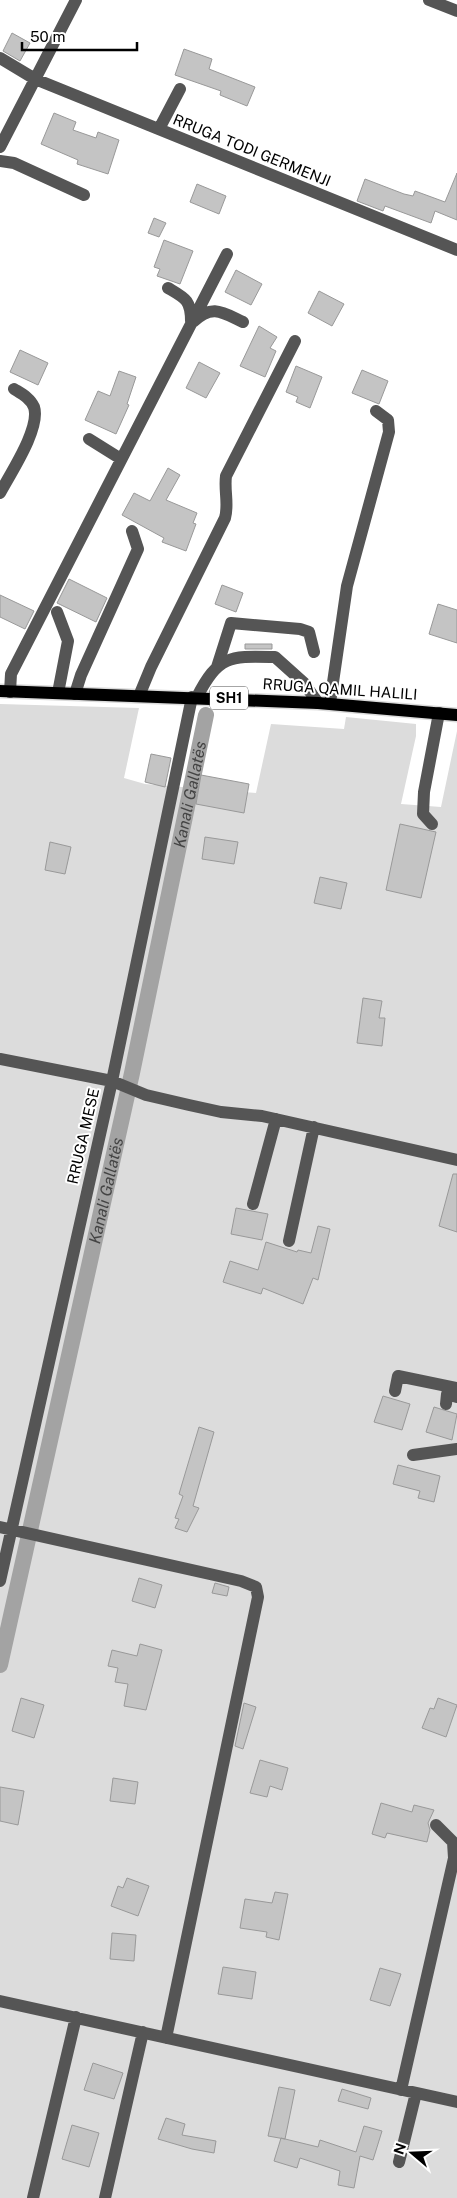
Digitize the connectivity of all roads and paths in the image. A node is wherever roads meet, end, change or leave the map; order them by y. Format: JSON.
{"nodes":[{"id":1,"x":76,"y":0,"type":"edge"},
{"id":2,"x":429,"y":0,"type":"edge"},
{"id":3,"x":457,"y":11,"type":"edge"},
{"id":4,"x":0,"y":58,"type":"edge"},
{"id":5,"x":35,"y":79,"type":"junction"},
{"id":6,"x":180,"y":89,"type":"dead end"},
{"id":7,"x":159,"y":129,"type":"junction"},
{"id":8,"x":0,"y":146,"type":"edge"},
{"id":9,"x":0,"y":161,"type":"edge"},
{"id":10,"x":84,"y":195,"type":"dead end"},
{"id":11,"x":457,"y":250,"type":"edge"},
{"id":12,"x":227,"y":254,"type":"dead end"},
{"id":13,"x":168,"y":288,"type":"dead end"},
{"id":14,"x":242,"y":322,"type":"dead end"},
{"id":15,"x":191,"y":324,"type":"junction"},
{"id":16,"x":295,"y":341,"type":"dead end"},
{"id":17,"x":14,"y":389,"type":"dead end"},
{"id":18,"x":376,"y":410,"type":"dead end"},
{"id":19,"x":89,"y":439,"type":"dead end"},
{"id":20,"x":121,"y":459,"type":"junction"},
{"id":21,"x":0,"y":493,"type":"edge"},
{"id":22,"x":132,"y":532,"type":"dead end"},
{"id":23,"x":57,"y":612,"type":"dead end"},
{"id":24,"x":314,"y":652,"type":"dead end"},
{"id":25,"x":217,"y":667,"type":"junction"},
{"id":26,"x":5,"y":692,"type":"edge"},
{"id":27,"x":58,"y":693,"type":"junction"},
{"id":28,"x":75,"y":694,"type":"junction"},
{"id":29,"x":139,"y":696,"type":"junction"},
{"id":30,"x":194,"y":697,"type":"junction"},
{"id":31,"x":324,"y":703,"type":"junction"},
{"id":32,"x":439,"y":713,"type":"junction"},
{"id":33,"x":457,"y":714,"type":"edge"},
{"id":34,"x":432,"y":824,"type":"dead end"},
{"id":35,"x":0,"y":1059,"type":"edge"},
{"id":36,"x":116,"y":1084,"type":"junction"},
{"id":37,"x":276,"y":1119,"type":"junction"},
{"id":38,"x":314,"y":1127,"type":"junction"},
{"id":39,"x":457,"y":1160,"type":"edge"},
{"id":40,"x":252,"y":1204,"type":"dead end"},
{"id":41,"x":289,"y":1241,"type":"dead end"},
{"id":42,"x":457,"y":1388,"type":"edge"},
{"id":43,"x":395,"y":1391,"type":"dead end"},
{"id":44,"x":457,"y":1397,"type":"edge"},
{"id":45,"x":446,"y":1404,"type":"dead end"},
{"id":46,"x":457,"y":1450,"type":"edge"},
{"id":47,"x":413,"y":1455,"type":"dead end"},
{"id":48,"x":10,"y":1529,"type":"edge"},
{"id":49,"x":0,"y":1580,"type":"edge"},
{"id":50,"x":436,"y":1825,"type":"dead end"},
{"id":51,"x":0,"y":2001,"type":"edge"},
{"id":52,"x":76,"y":2017,"type":"junction"},
{"id":53,"x":143,"y":2032,"type":"junction"},
{"id":54,"x":166,"y":2038,"type":"junction"},
{"id":55,"x":402,"y":2090,"type":"junction"},
{"id":56,"x":416,"y":2093,"type":"junction"},
{"id":57,"x":457,"y":2102,"type":"edge"},
{"id":58,"x":399,"y":2162,"type":"dead end"},
{"id":59,"x":33,"y":2198,"type":"edge"},
{"id":60,"x":105,"y":2198,"type":"edge"}],
"edges":[{"from":1,"to":5,"type":"street"},
{"from":2,"to":3,"type":"street"},
{"from":4,"to":5,"type":"street","name":"RRUGA TODI GERMENJI"},
{"from":5,"to":7,"type":"street","name":"RRUGA TODI GERMENJI"},
{"from":5,"to":8,"type":"street"},
{"from":6,"to":7,"type":"street"},
{"from":7,"to":11,"type":"street","name":"RRUGA TODI GERMENJI"},
{"from":9,"to":10,"type":"street"},
{"from":12,"to":15,"type":"street","name":"RRUGA QAMIL HALILI"},
{"from":13,"to":15,"type":"street"},
{"from":14,"to":15,"type":"street"},
{"from":15,"to":20,"type":"street","name":"RRUGA QAMIL HALILI"},
{"from":16,"to":29,"type":"street"},
{"from":17,"to":21,"type":"street"},
{"from":18,"to":31,"type":"street"},
{"from":19,"to":20,"type":"street"},
{"from":20,"to":26,"type":"street","name":"RRUGA QAMIL HALILI"},
{"from":22,"to":28,"type":"street"},
{"from":23,"to":27,"type":"street"},
{"from":24,"to":25,"type":"street"},
{"from":25,"to":30,"type":"street","name":"RRUGA MESE"},
{"from":25,"to":31,"type":"street"},
{"from":26,"to":27,"type":"main road","name":"RRUGA QAMIL HALILI","number":"SH1"},
{"from":27,"to":28,"type":"main road","name":"RRUGA QAMIL HALILI","number":"SH1"},
{"from":28,"to":29,"type":"main road","name":"RRUGA QAMIL HALILI","number":"SH1"},
{"from":29,"to":30,"type":"main road","name":"RRUGA QAMIL HALILI","number":"SH1"},
{"from":30,"to":31,"type":"main road","name":"RRUGA QAMIL HALILI","number":"SH1"},
{"from":30,"to":36,"type":"street","name":"RRUGA MESE"},
{"from":31,"to":32,"type":"main road","name":"RRUGA QAMIL HALILI","number":"SH1"},
{"from":32,"to":33,"type":"main road","name":"RRUGA QAMIL HALILI","number":"SH1"},
{"from":32,"to":34,"type":"street"},
{"from":35,"to":36,"type":"street"},
{"from":36,"to":37,"type":"street"},
{"from":36,"to":48,"type":"street","name":"RRUGA MESE"},
{"from":37,"to":38,"type":"street"},
{"from":37,"to":40,"type":"street"},
{"from":38,"to":39,"type":"street"},
{"from":38,"to":41,"type":"street"},
{"from":42,"to":43,"type":"street"},
{"from":44,"to":45,"type":"street"},
{"from":46,"to":47,"type":"street"},
{"from":48,"to":49,"type":"street","name":"RRUGA MESE"},
{"from":48,"to":54,"type":"street"},
{"from":50,"to":55,"type":"street"},
{"from":51,"to":52,"type":"street"},
{"from":52,"to":53,"type":"street"},
{"from":52,"to":59,"type":"street"},
{"from":53,"to":54,"type":"street"},
{"from":53,"to":60,"type":"street"},
{"from":54,"to":55,"type":"street"},
{"from":55,"to":56,"type":"street"},
{"from":56,"to":57,"type":"street"},
{"from":56,"to":58,"type":"street"}]}
